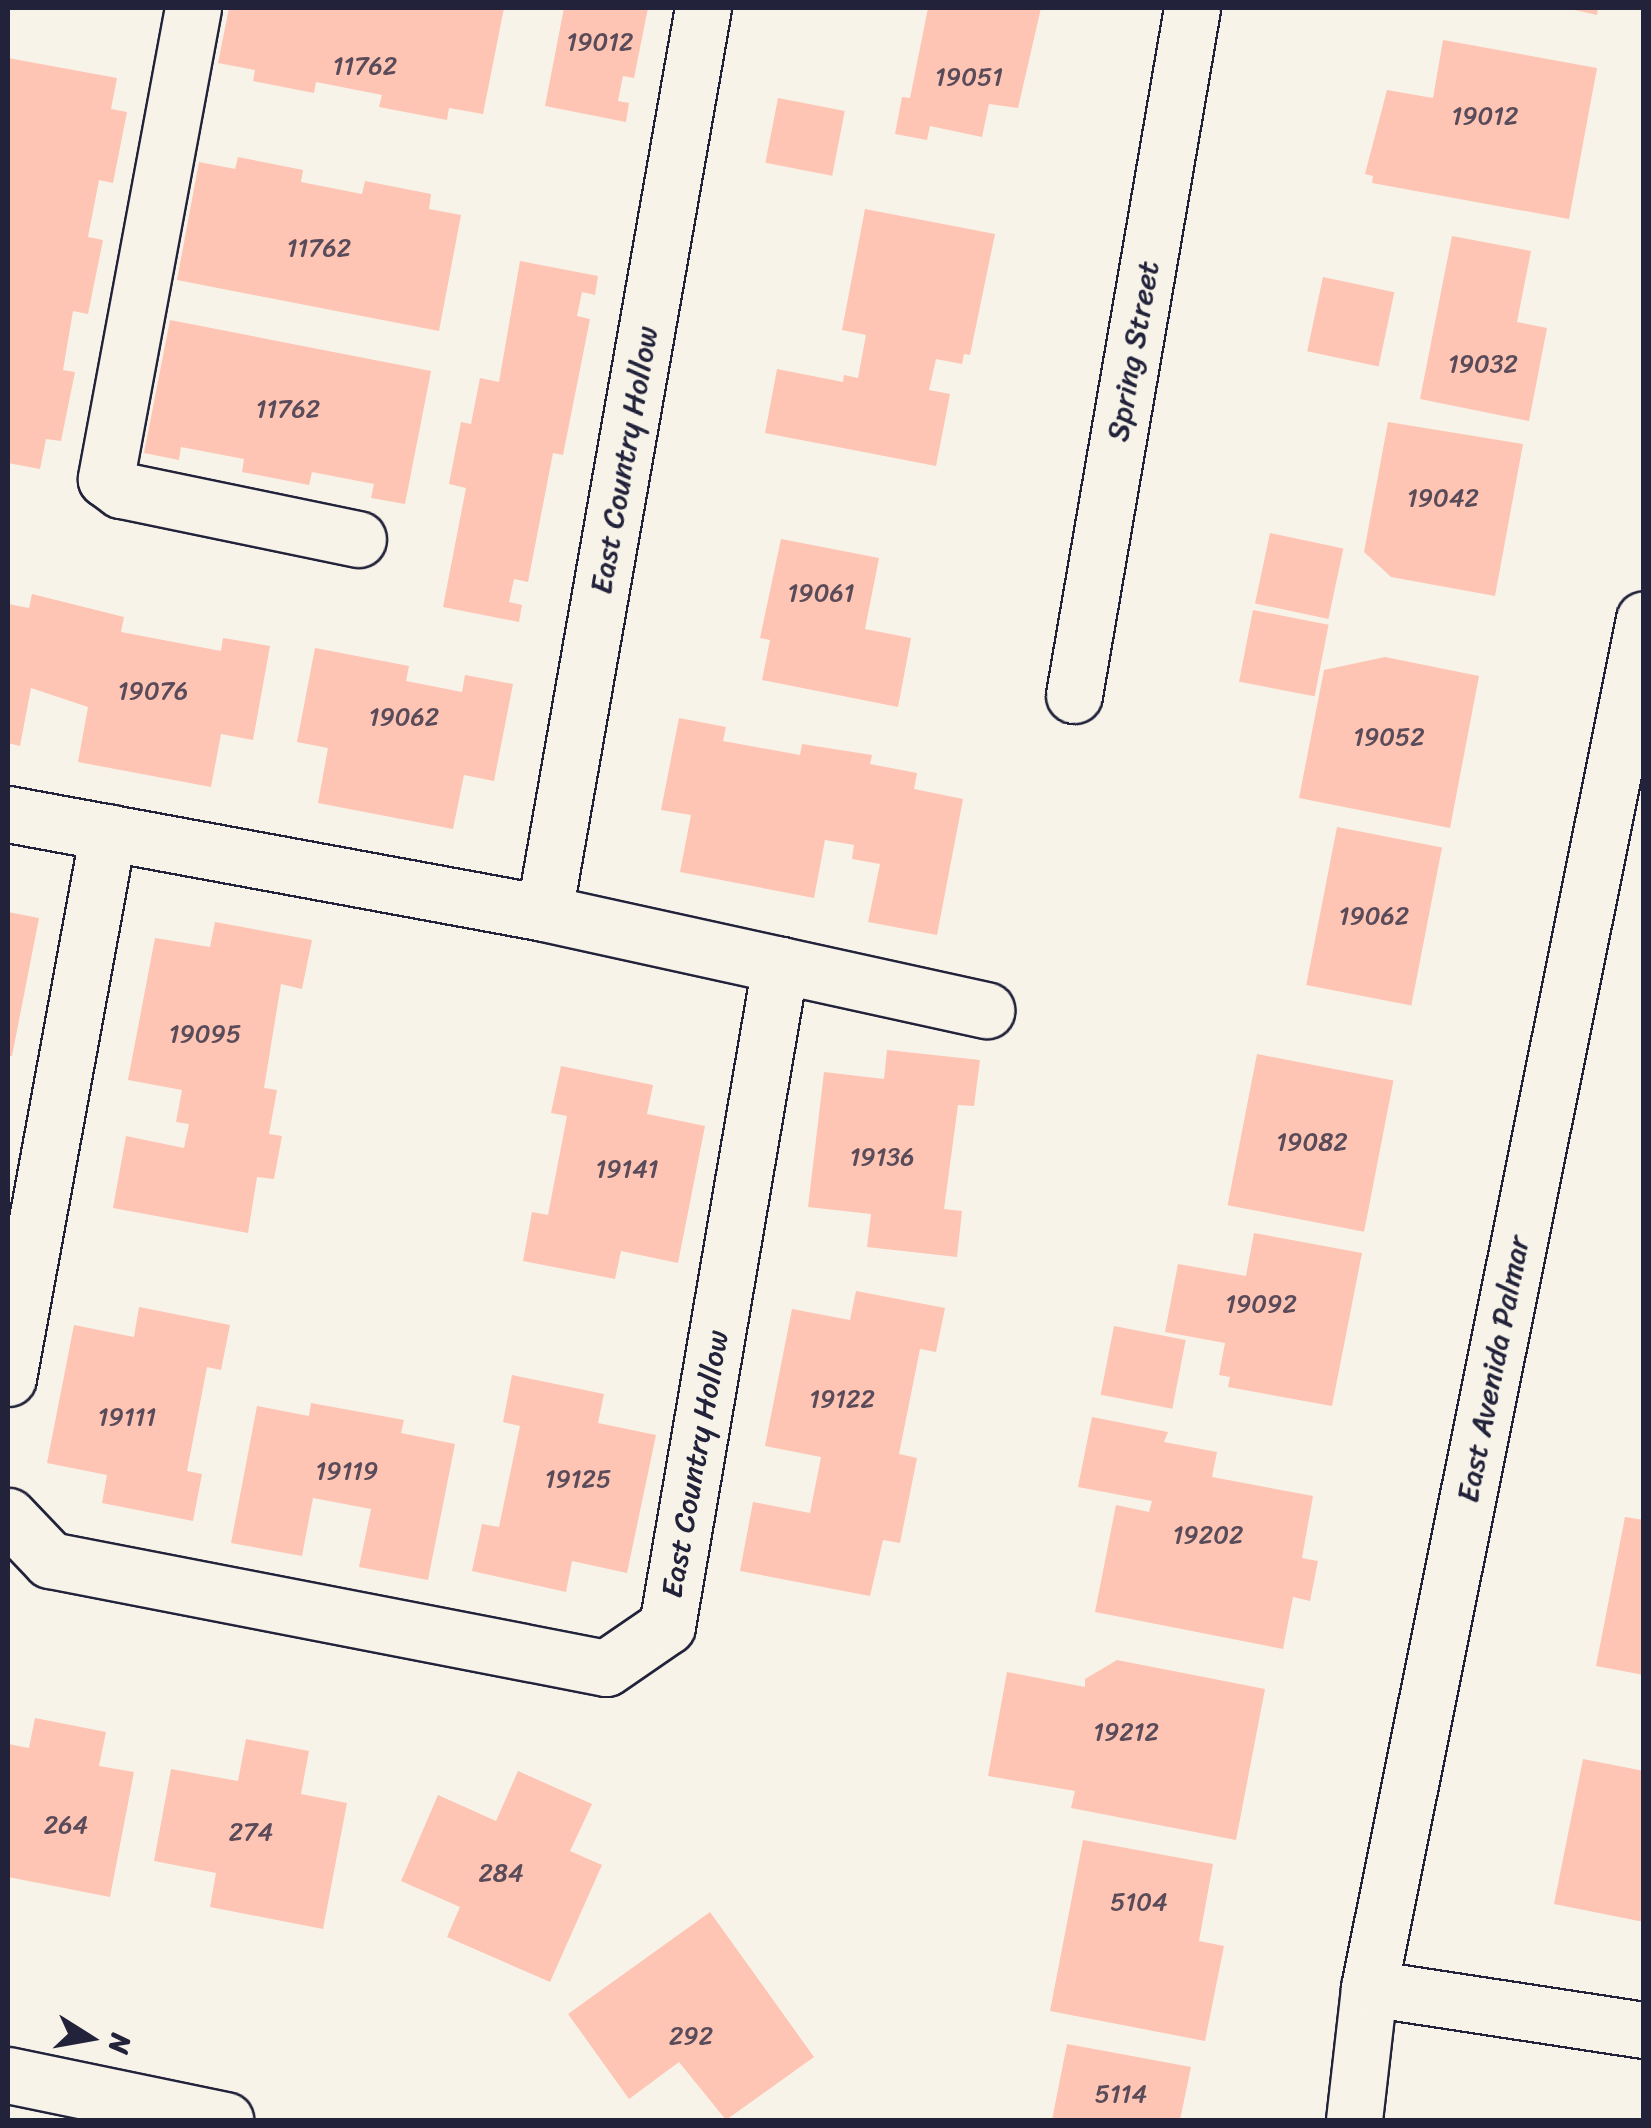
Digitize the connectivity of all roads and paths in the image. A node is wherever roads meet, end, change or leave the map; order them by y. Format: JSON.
{"nodes":[{"id":1,"x":193,"y":8,"type":"edge"},
{"id":2,"x":703,"y":8,"type":"edge"},
{"id":3,"x":1192,"y":8,"type":"edge"},
{"id":4,"x":358,"y":539,"type":"dead end"},
{"id":5,"x":1644,"y":620,"type":"edge"},
{"id":6,"x":1074,"y":695,"type":"dead end"},
{"id":7,"x":8,"y":814,"type":"edge"},
{"id":8,"x":108,"y":832,"type":"junction"},
{"id":9,"x":544,"y":913,"type":"junction"},
{"id":10,"x":780,"y":965,"type":"junction"},
{"id":11,"x":987,"y":1010,"type":"dead end"},
{"id":12,"x":8,"y":1378,"type":"edge"},
{"id":13,"x":8,"y":1516,"type":"edge"},
{"id":14,"x":1369,"y":1988,"type":"junction"},
{"id":15,"x":1644,"y":2030,"type":"edge"},
{"id":16,"x":8,"y":2075,"type":"edge"},
{"id":17,"x":225,"y":2120,"type":"edge"},
{"id":18,"x":1354,"y":2120,"type":"edge"}],
"edges":[{"from":1,"to":4,"type":"street"},
{"from":2,"to":9,"type":"street","name":"East Country Hollow"},
{"from":3,"to":6,"type":"street","name":"Spring Street"},
{"from":5,"to":14,"type":"street","name":"East Avenida Palmar"},
{"from":7,"to":8,"type":"street"},
{"from":8,"to":9,"type":"street"},
{"from":8,"to":12,"type":"street"},
{"from":9,"to":10,"type":"street"},
{"from":10,"to":11,"type":"street"},
{"from":10,"to":13,"type":"street","name":"East Country Hollow"},
{"from":14,"to":15,"type":"street"},
{"from":14,"to":18,"type":"street","name":"East Avenida Palmar"},
{"from":16,"to":17,"type":"street"}]}
